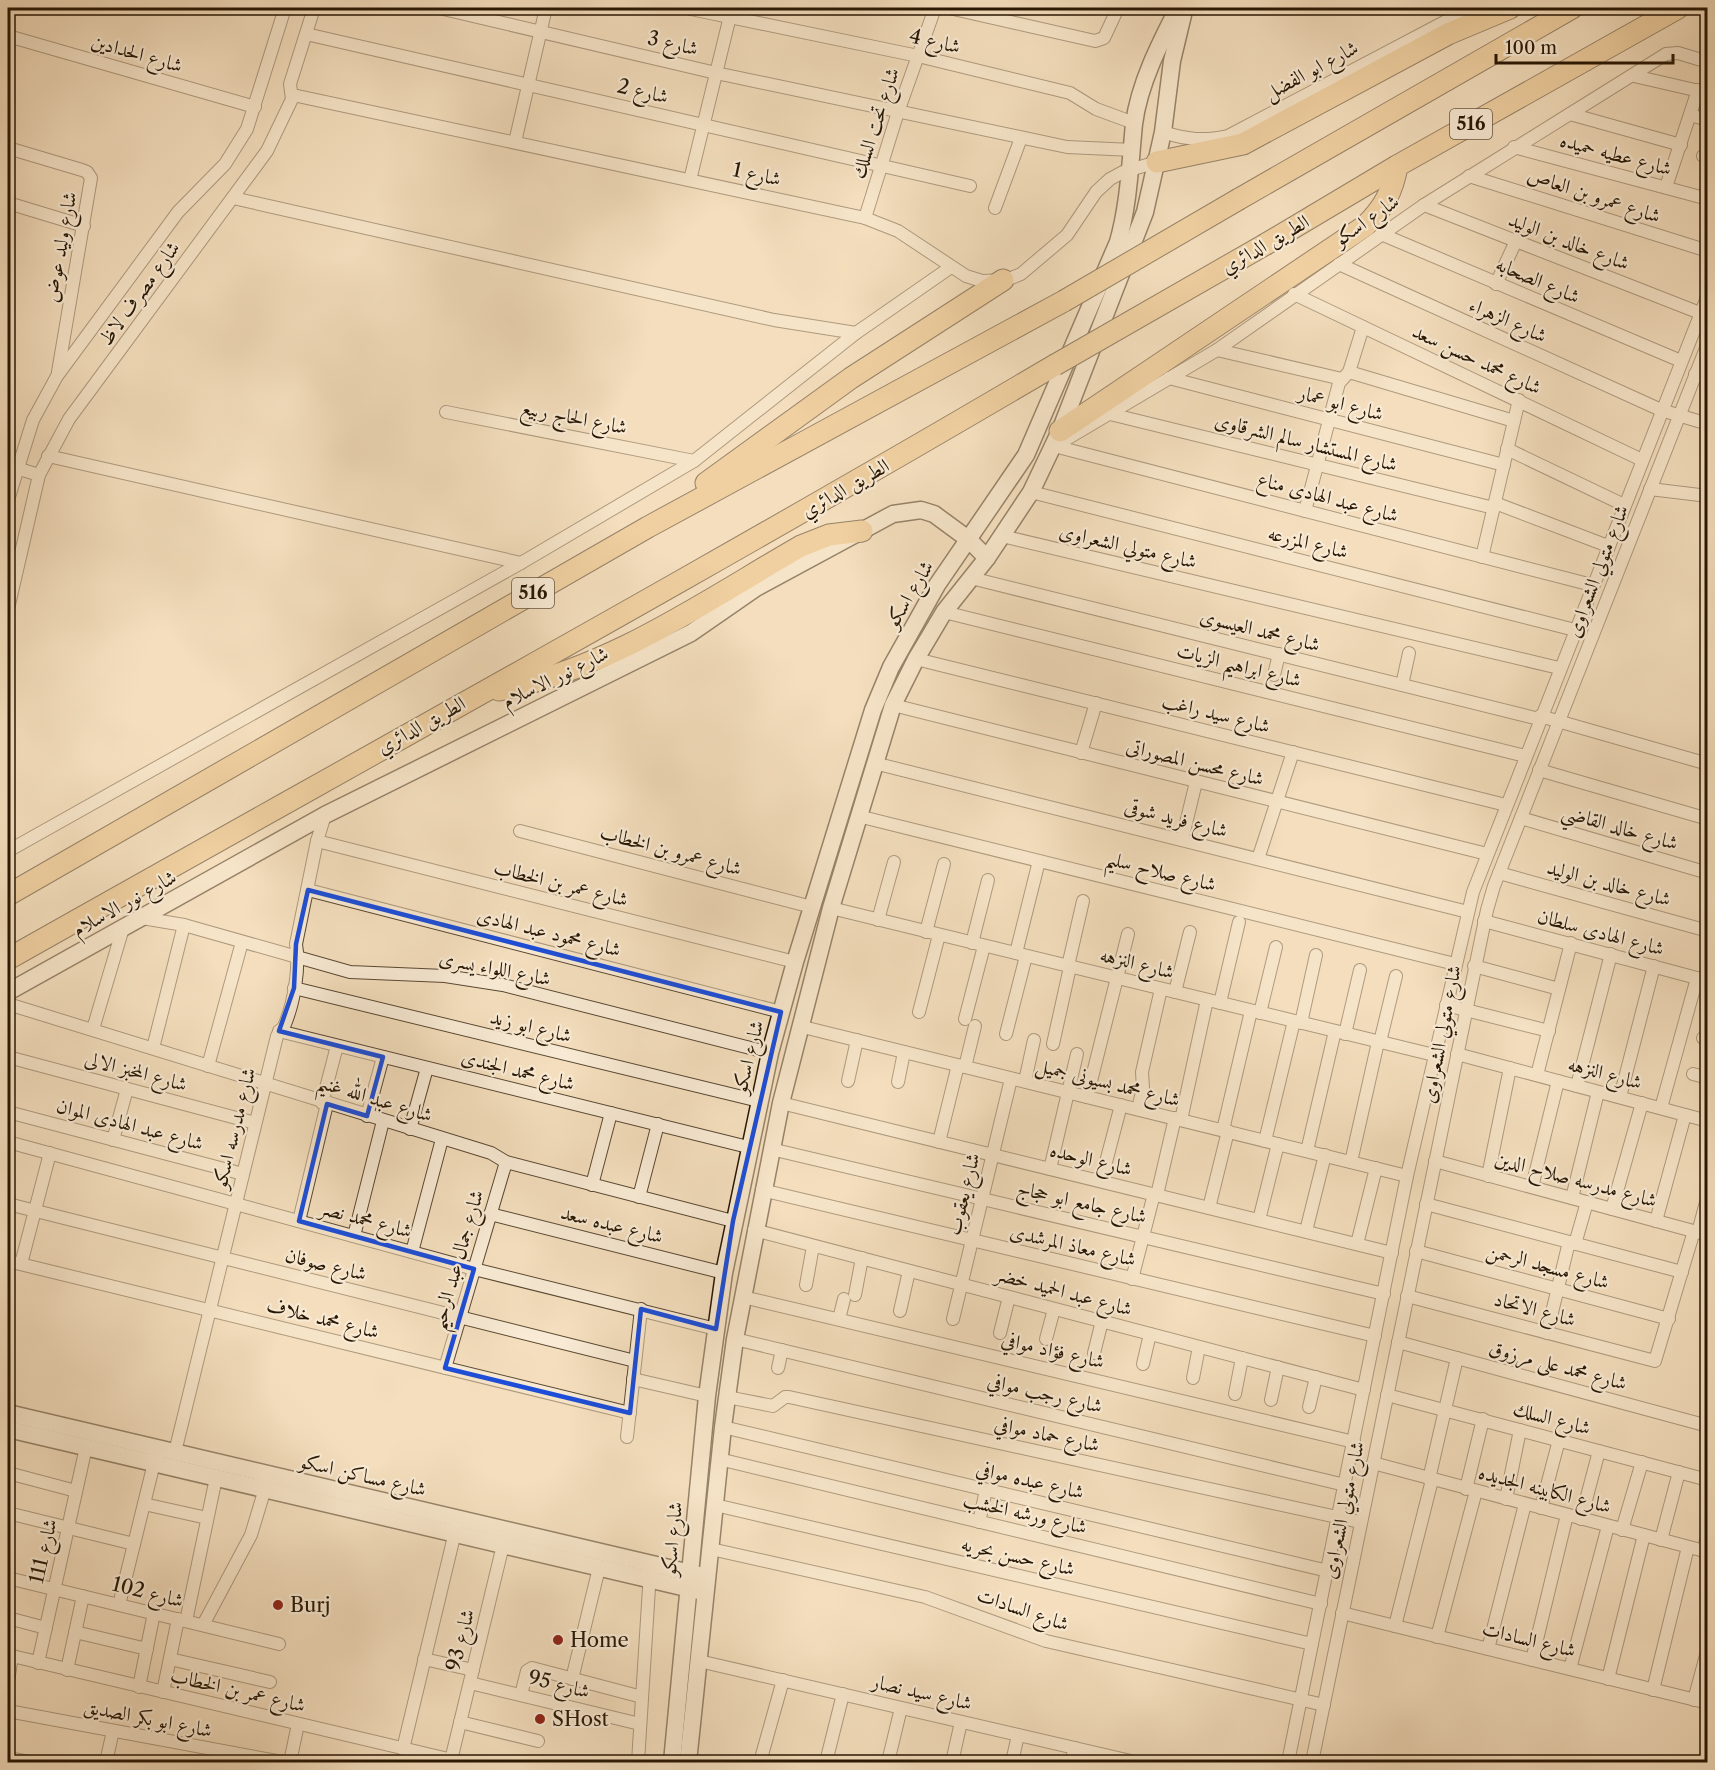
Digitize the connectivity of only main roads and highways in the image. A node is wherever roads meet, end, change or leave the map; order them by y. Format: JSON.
{"nodes":[{"id":1,"x":1510,"y":8,"type":"edge"},
{"id":2,"x":1572,"y":8,"type":"edge"},
{"id":3,"x":1678,"y":8,"type":"edge"},
{"id":4,"x":1179,"y":9,"type":"edge"},
{"id":5,"x":1157,"y":162,"type":"junction"},
{"id":6,"x":1396,"y":166,"type":"junction"},
{"id":7,"x":1003,"y":280,"type":"road end"},
{"id":8,"x":1057,"y":439,"type":"junction"},
{"id":9,"x":648,"y":527,"type":"junction"},
{"id":10,"x":862,"y":531,"type":"junction"},
{"id":11,"x":968,"y":540,"type":"junction"},
{"id":12,"x":987,"y":558,"type":"junction"},
{"id":13,"x":478,"y":694,"type":"junction"},
{"id":14,"x":8,"y":894,"type":"edge"},
{"id":15,"x":8,"y":959,"type":"edge"},
{"id":16,"x":8,"y":992,"type":"edge"},
{"id":17,"x":15,"y":1422,"type":"edge"},
{"id":18,"x":155,"y":1456,"type":"junction"},
{"id":19,"x":267,"y":1482,"type":"junction"},
{"id":20,"x":505,"y":1538,"type":"junction"},
{"id":21,"x":650,"y":1572,"type":"junction"},
{"id":22,"x":689,"y":1581,"type":"junction"},
{"id":23,"x":708,"y":1585,"type":"junction"},
{"id":24,"x":672,"y":1762,"type":"edge"},
{"id":25,"x":688,"y":1762,"type":"edge"}],
"edges":[{"from":1,"to":5,"type":"highway"},
{"from":2,"to":9,"type":"highway","number":"516","bridge":true},
{"from":3,"to":6,"type":"highway","name":"الطريق الدائري","number":"516"},
{"from":4,"to":5,"type":"main road"},
{"from":4,"to":11,"type":"main road","name":"شارع اسكو"},
{"from":5,"to":8,"type":"main road"},
{"from":6,"to":8,"type":"highway"},
{"from":6,"to":13,"type":"highway","name":"الطريق الدائري","number":"516","bridge":true},
{"from":7,"to":9,"type":"highway"},
{"from":8,"to":12,"type":"main road","name":"شارع اسكو"},
{"from":9,"to":14,"type":"highway","number":"516"},
{"from":10,"to":11,"type":"main road","name":"شارع نور الاسلام"},
{"from":10,"to":13,"type":"highway"},
{"from":10,"to":16,"type":"main road","name":"شارع نور الاسلام"},
{"from":11,"to":12,"type":"main road","name":"شارع نور الاسلام"},
{"from":11,"to":22,"type":"main road","name":"شارع اسكو"},
{"from":12,"to":23,"type":"main road","name":"شارع اسكو"},
{"from":13,"to":15,"type":"highway","name":"الطريق الدائري","number":"516"},
{"from":17,"to":18,"type":"main road","name":"شارع مساكن اسكو"},
{"from":17,"to":18,"type":"main road","name":"شارع مساكن اسكو"},
{"from":18,"to":19,"type":"main road","name":"شارع مساكن اسكو"},
{"from":18,"to":19,"type":"main road","name":"شارع مساكن اسكو"},
{"from":19,"to":20,"type":"main road","name":"شارع مساكن اسكو"},
{"from":20,"to":21,"type":"main road","name":"شارع مساكن اسكو"},
{"from":20,"to":21,"type":"main road","name":"شارع مساكن اسكو"},
{"from":21,"to":22,"type":"main road","name":"شارع مساكن اسكو"},
{"from":22,"to":23,"type":"main road","name":"شارع مساكن اسكو"},
{"from":22,"to":24,"type":"main road","name":"شارع اسكو"},
{"from":23,"to":25,"type":"main road","name":"شارع اسكو"}]}
